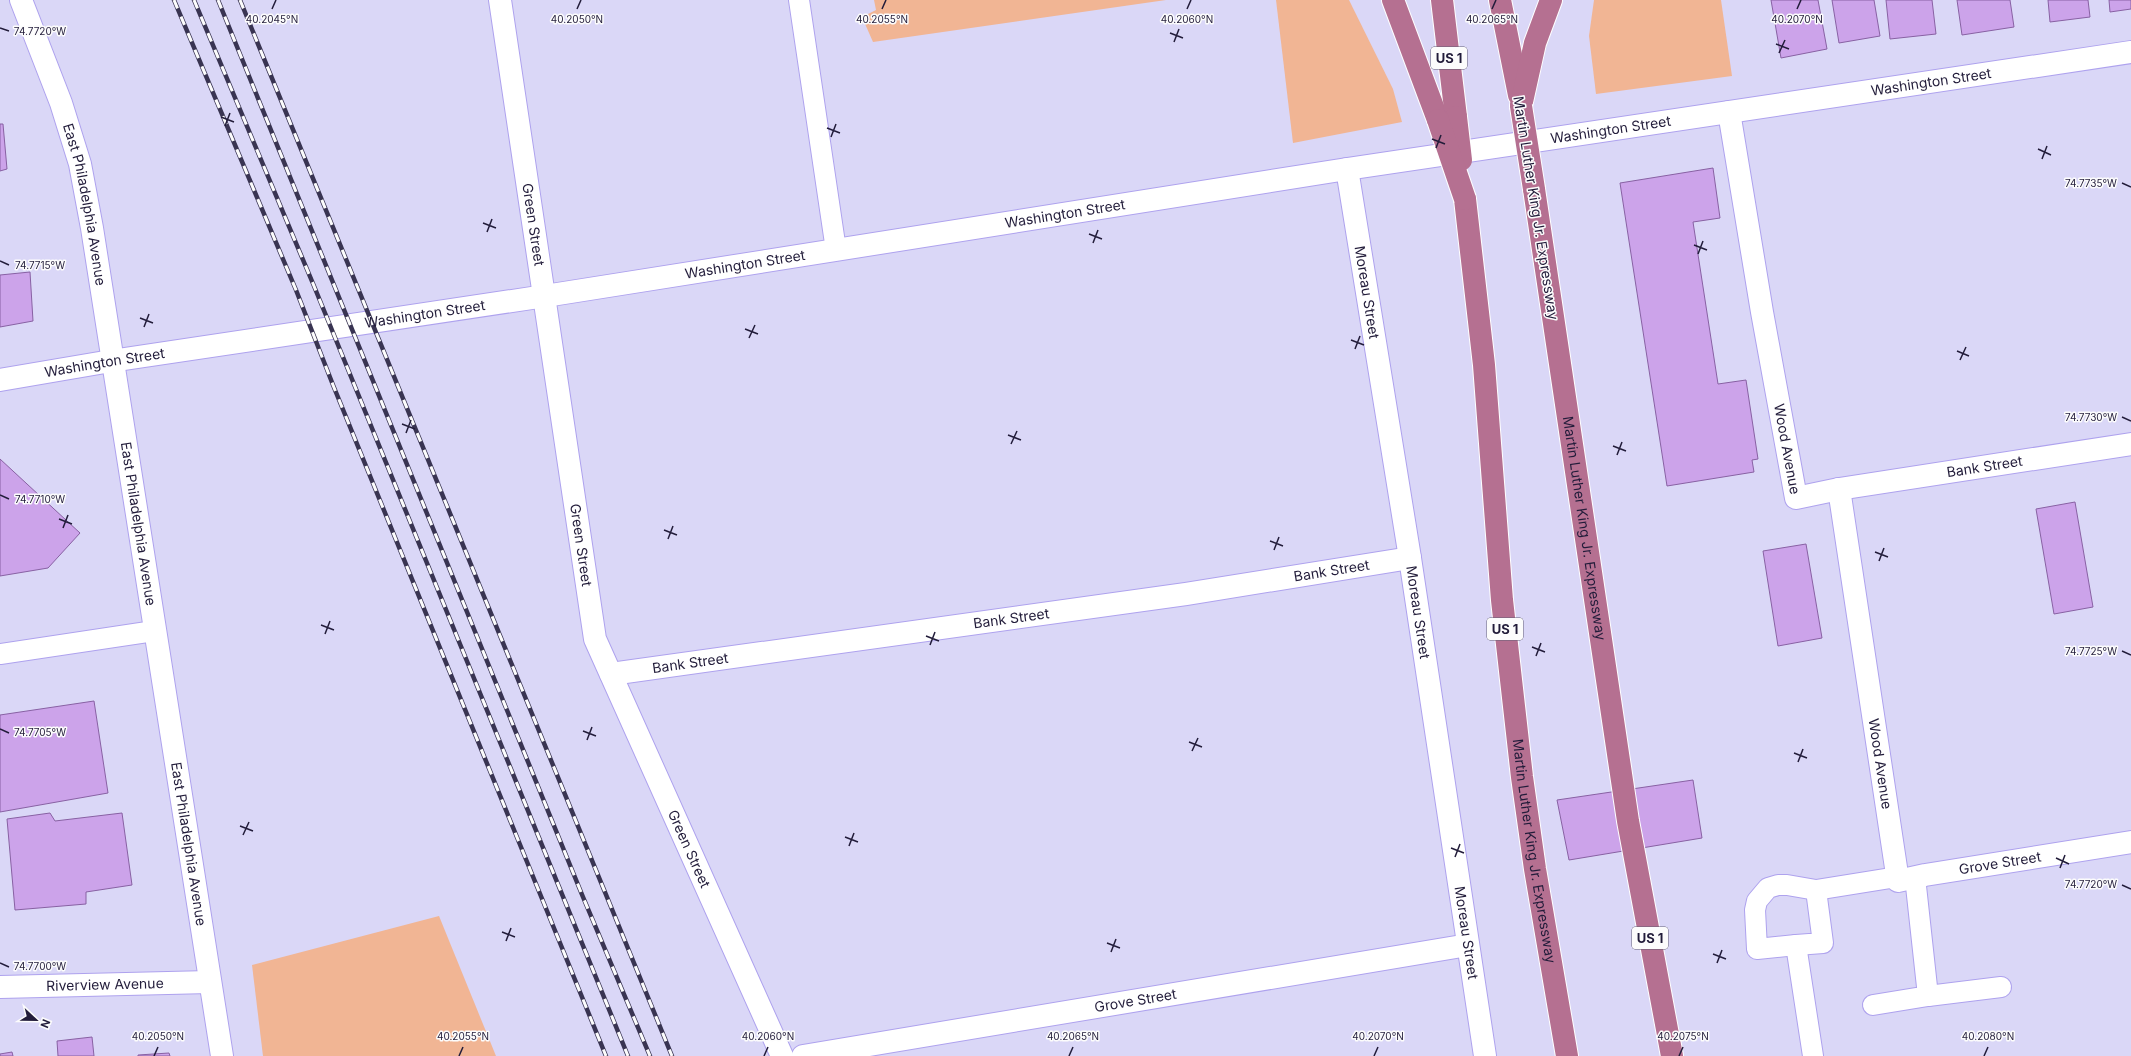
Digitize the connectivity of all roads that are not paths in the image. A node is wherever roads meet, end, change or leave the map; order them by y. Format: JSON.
{"nodes":[{"id":1,"x":21,"y":0,"type":"edge"},
{"id":2,"x":500,"y":0,"type":"edge"},
{"id":3,"x":799,"y":0,"type":"edge"},
{"id":4,"x":1393,"y":0,"type":"edge"},
{"id":5,"x":1442,"y":0,"type":"edge"},
{"id":6,"x":1500,"y":0,"type":"edge"},
{"id":7,"x":1550,"y":0,"type":"edge"},
{"id":8,"x":2131,"y":52,"type":"edge"},
{"id":9,"x":1521,"y":106,"type":"junction"},
{"id":10,"x":1729,"y":112,"type":"junction"},
{"id":11,"x":1447,"y":118,"type":"junction"},
{"id":12,"x":1347,"y":169,"type":"junction"},
{"id":13,"x":836,"y":250,"type":"junction"},
{"id":14,"x":545,"y":296,"type":"junction"},
{"id":15,"x":111,"y":361,"type":"junction"},
{"id":16,"x":0,"y":380,"type":"edge"},
{"id":17,"x":2131,"y":444,"type":"edge"},
{"id":18,"x":1839,"y":489,"type":"junction"},
{"id":19,"x":1410,"y":558,"type":"junction"},
{"id":20,"x":154,"y":631,"type":"junction"},
{"id":21,"x":0,"y":654,"type":"edge"},
{"id":22,"x":611,"y":674,"type":"junction"},
{"id":23,"x":2131,"y":842,"type":"edge"},
{"id":24,"x":1906,"y":877,"type":"junction"},
{"id":25,"x":1816,"y":890,"type":"junction"},
{"id":26,"x":1468,"y":945,"type":"junction"},
{"id":27,"x":1796,"y":945,"type":"junction"},
{"id":28,"x":210,"y":982,"type":"junction"},
{"id":29,"x":0,"y":987,"type":"edge"},
{"id":30,"x":2001,"y":987,"type":"dead end"},
{"id":31,"x":1928,"y":996,"type":"junction"},
{"id":32,"x":1873,"y":1005,"type":"dead end"},
{"id":33,"x":222,"y":1056,"type":"edge"},
{"id":34,"x":782,"y":1056,"type":"edge"},
{"id":35,"x":803,"y":1056,"type":"edge"},
{"id":36,"x":1485,"y":1056,"type":"edge"},
{"id":37,"x":1567,"y":1056,"type":"edge"},
{"id":38,"x":1672,"y":1056,"type":"edge"},
{"id":39,"x":1813,"y":1056,"type":"edge"}],
"edges":[{"from":1,"to":15,"type":"street","name":"East Philadelphia Avenue"},
{"from":2,"to":14,"type":"street","name":"Green Street"},
{"from":3,"to":13,"type":"lane"},
{"from":4,"to":11,"type":"highway"},
{"from":5,"to":11,"type":"highway","number":"US 1"},
{"from":6,"to":9,"type":"highway","name":"Martin Luther King Jr. Expressway","number":"US 1"},
{"from":7,"to":9,"type":"highway"},
{"from":8,"to":10,"type":"street","name":"Washington Street"},
{"from":9,"to":38,"type":"highway","name":"Martin Luther King Jr. Expressway","number":"US 1","bridge":true},
{"from":10,"to":12,"type":"street","name":"Washington Street"},
{"from":10,"to":18,"type":"street","name":"Wood Avenue"},
{"from":11,"to":37,"type":"highway","name":"Martin Luther King Jr. Expressway","number":"US 1","bridge":true},
{"from":12,"to":13,"type":"street","name":"Washington Street"},
{"from":12,"to":19,"type":"street","name":"Moreau Street"},
{"from":13,"to":14,"type":"street","name":"Washington Street"},
{"from":14,"to":15,"type":"street","name":"Washington Street"},
{"from":14,"to":22,"type":"street","name":"Green Street"},
{"from":15,"to":16,"type":"street","name":"Washington Street"},
{"from":15,"to":20,"type":"street","name":"East Philadelphia Avenue"},
{"from":17,"to":18,"type":"street","name":"Bank Street"},
{"from":18,"to":24,"type":"street","name":"Wood Avenue"},
{"from":19,"to":22,"type":"street","name":"Bank Street"},
{"from":19,"to":26,"type":"street","name":"Moreau Street"},
{"from":20,"to":21,"type":"lane"},
{"from":20,"to":28,"type":"street","name":"East Philadelphia Avenue"},
{"from":22,"to":34,"type":"street","name":"Green Street"},
{"from":23,"to":24,"type":"street","name":"Grove Street"},
{"from":24,"to":25,"type":"lane"},
{"from":24,"to":31,"type":"lane"},
{"from":25,"to":27,"type":"lane"},
{"from":25,"to":27,"type":"lane"},
{"from":26,"to":35,"type":"street","name":"Grove Street"},
{"from":26,"to":36,"type":"street","name":"Moreau Street"},
{"from":27,"to":39,"type":"lane"},
{"from":28,"to":29,"type":"street","name":"Riverview Avenue"},
{"from":28,"to":33,"type":"street","name":"East Philadelphia Avenue"},
{"from":30,"to":31,"type":"lane"},
{"from":31,"to":32,"type":"lane"}]}
